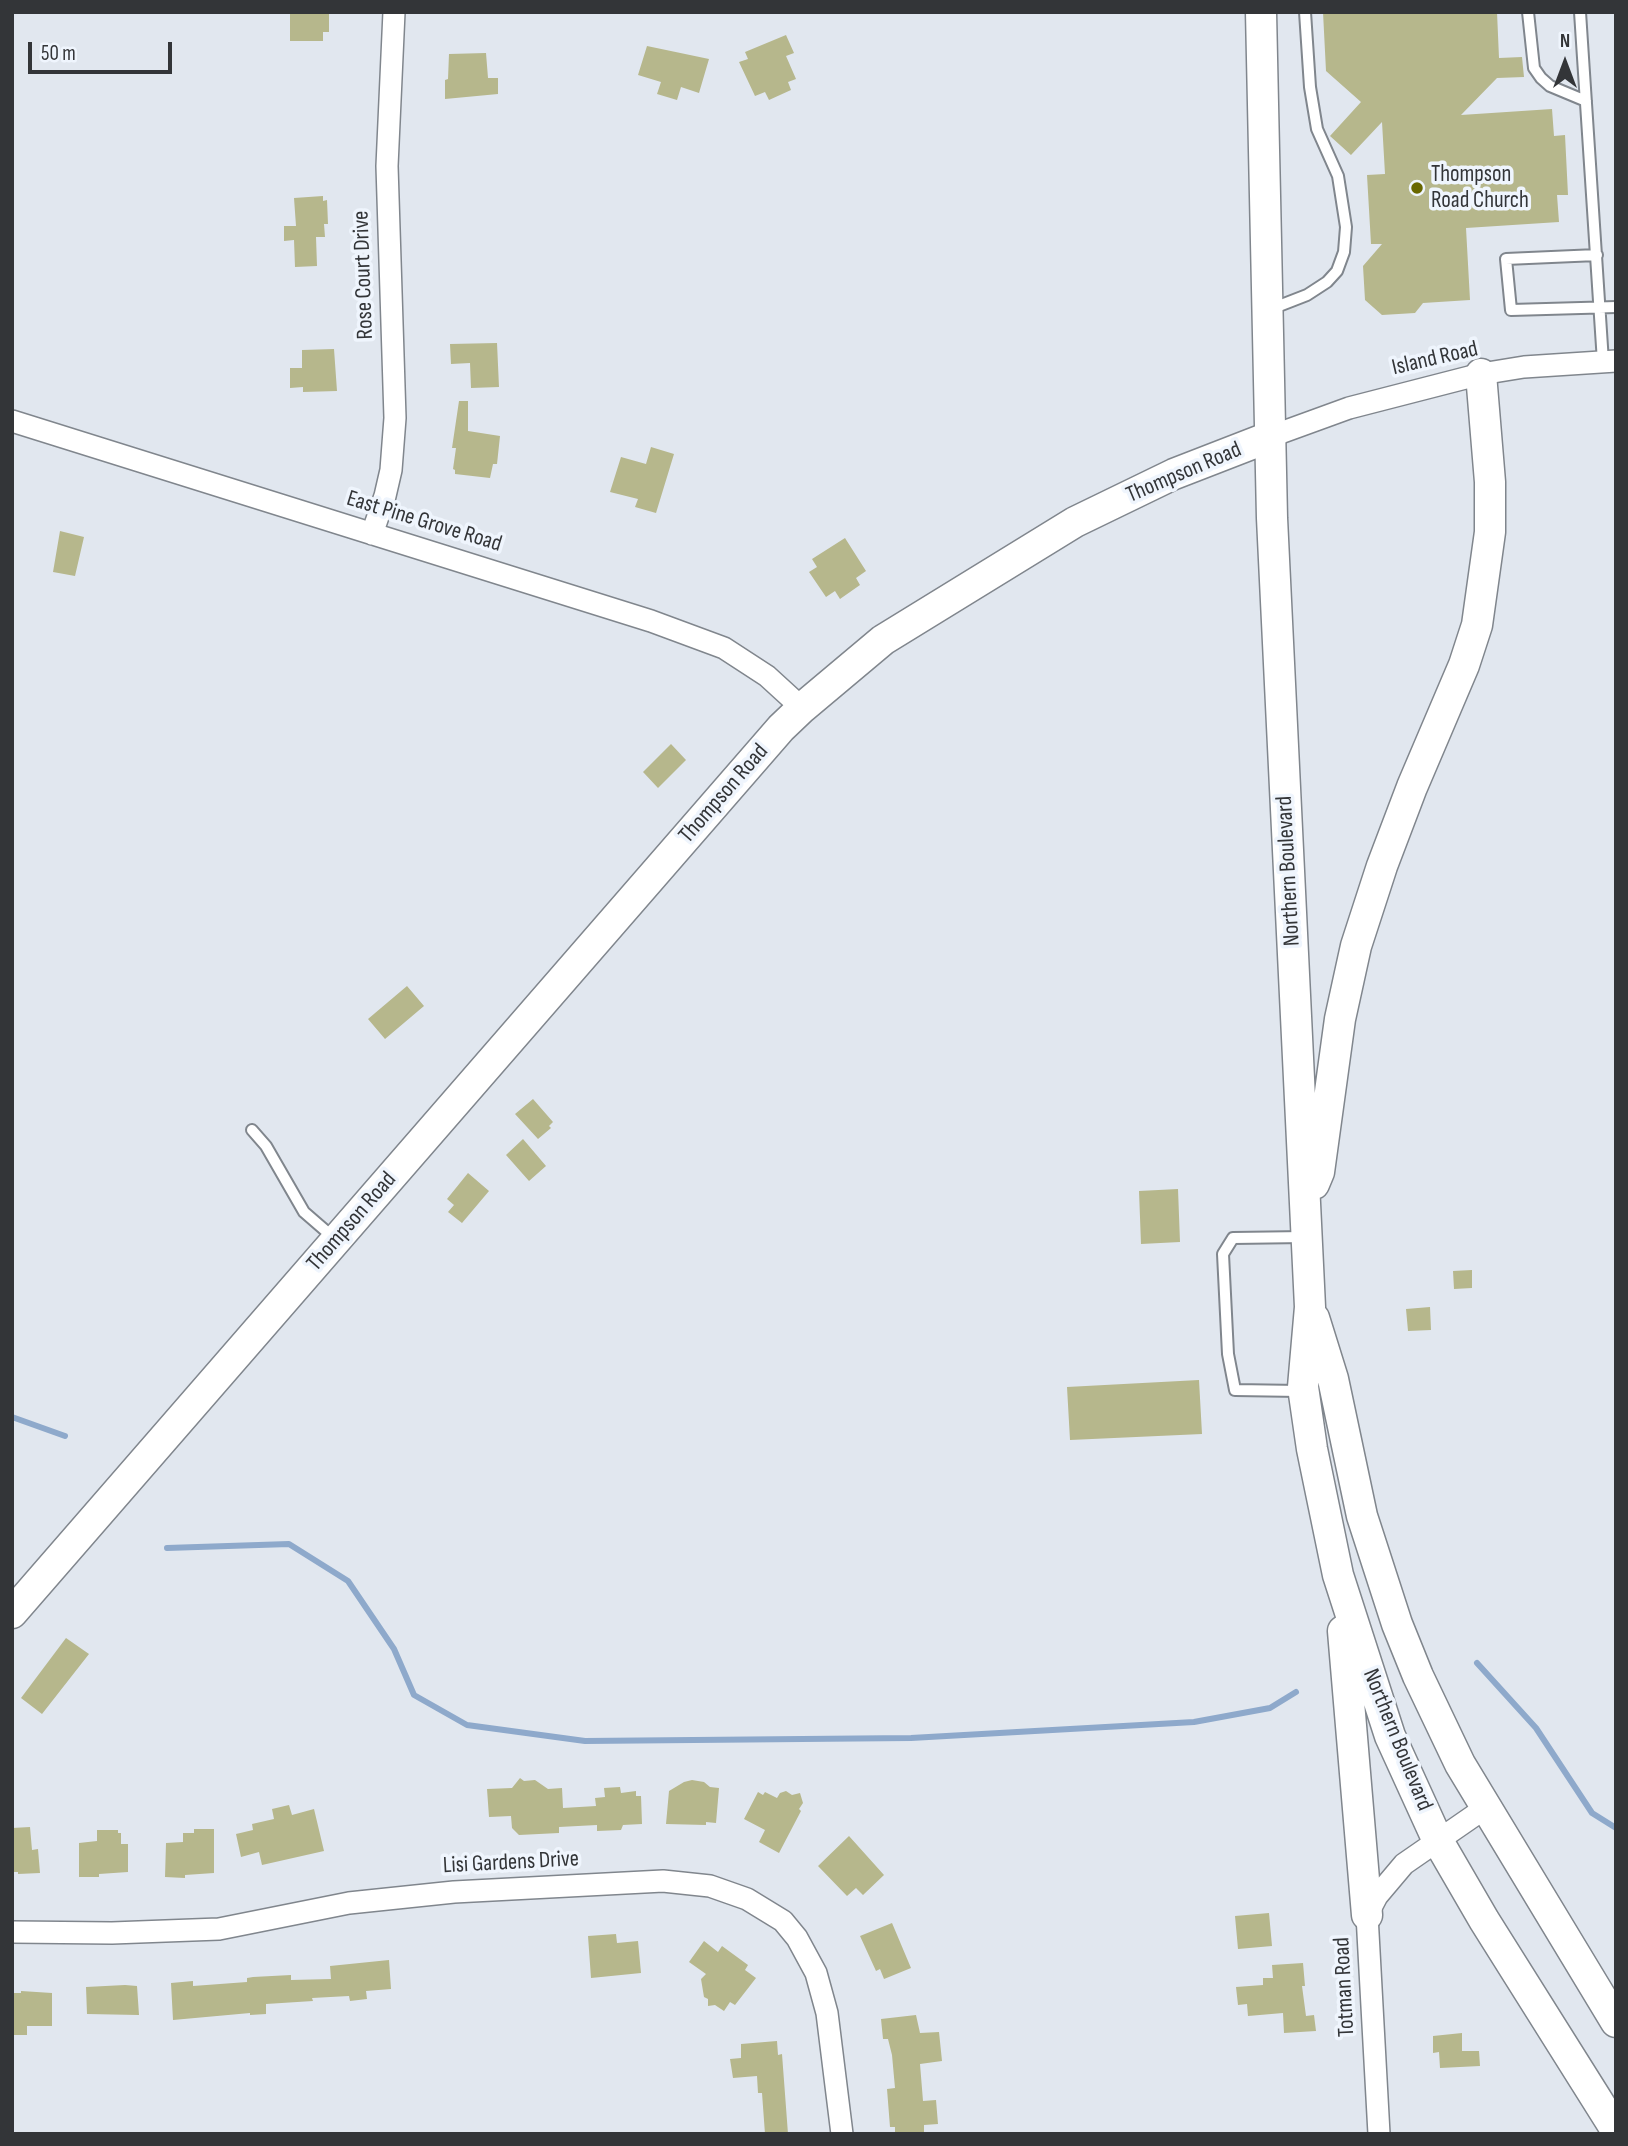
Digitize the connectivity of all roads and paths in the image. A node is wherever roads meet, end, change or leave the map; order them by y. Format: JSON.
{"nodes":[{"id":1,"x":394,"y":12,"type":"edge"},
{"id":2,"x":1261,"y":12,"type":"edge"},
{"id":3,"x":1305,"y":12,"type":"edge"},
{"id":4,"x":1528,"y":12,"type":"edge"},
{"id":5,"x":1580,"y":12,"type":"edge"},
{"id":6,"x":1586,"y":101,"type":"junction"},
{"id":7,"x":1597,"y":255,"type":"junction"},
{"id":8,"x":1616,"y":307,"type":"edge"},
{"id":9,"x":1600,"y":308,"type":"junction"},
{"id":10,"x":1268,"y":310,"type":"junction"},
{"id":11,"x":1609,"y":362,"type":"edge"},
{"id":12,"x":1481,"y":374,"type":"junction"},
{"id":13,"x":12,"y":421,"type":"edge"},
{"id":14,"x":1272,"y":436,"type":"junction"},
{"id":15,"x":373,"y":534,"type":"junction"},
{"id":16,"x":802,"y":708,"type":"junction"},
{"id":17,"x":252,"y":1129,"type":"dead end"},
{"id":18,"x":1305,"y":1207,"type":"junction"},
{"id":19,"x":1307,"y":1237,"type":"junction"},
{"id":20,"x":336,"y":1240,"type":"junction"},
{"id":21,"x":1310,"y":1307,"type":"junction"},
{"id":22,"x":1303,"y":1391,"type":"junction"},
{"id":23,"x":1338,"y":1575,"type":"junction"},
{"id":24,"x":12,"y":1613,"type":"edge"},
{"id":25,"x":1486,"y":1808,"type":"junction"},
{"id":26,"x":1437,"y":1839,"type":"junction"},
{"id":27,"x":1367,"y":1915,"type":"junction"},
{"id":28,"x":12,"y":1932,"type":"edge"},
{"id":29,"x":1616,"y":2022,"type":"edge"},
{"id":30,"x":1616,"y":2130,"type":"edge"},
{"id":31,"x":842,"y":2134,"type":"edge"},
{"id":32,"x":1379,"y":2134,"type":"edge"}],
"edges":[{"from":1,"to":15,"type":"street","name":"Rose Court Drive"},
{"from":2,"to":10,"type":"main road","name":"Thompson Road"},
{"from":3,"to":10,"type":"lane"},
{"from":4,"to":6,"type":"lane"},
{"from":5,"to":6,"type":"lane"},
{"from":6,"to":7,"type":"lane"},
{"from":7,"to":9,"type":"lane"},
{"from":7,"to":9,"type":"lane"},
{"from":8,"to":9,"type":"lane"},
{"from":9,"to":11,"type":"lane"},
{"from":10,"to":14,"type":"main road","name":"Thompson Road"},
{"from":11,"to":12,"type":"street","name":"Island Road"},
{"from":12,"to":14,"type":"street","name":"Island Road"},
{"from":12,"to":18,"type":"main road"},
{"from":13,"to":15,"type":"street","name":"East Pine Grove Road"},
{"from":14,"to":16,"type":"main road","name":"Thompson Road"},
{"from":14,"to":18,"type":"main road","name":"Northern Boulevard"},
{"from":15,"to":16,"type":"street","name":"East Pine Grove Road"},
{"from":16,"to":20,"type":"main road","name":"Thompson Road"},
{"from":17,"to":20,"type":"lane"},
{"from":18,"to":19,"type":"main road","name":"Northern Boulevard"},
{"from":19,"to":21,"type":"main road","name":"Northern Boulevard"},
{"from":19,"to":22,"type":"lane"},
{"from":20,"to":24,"type":"main road","name":"Thompson Road"},
{"from":21,"to":22,"type":"main road","name":"Northern Boulevard"},
{"from":21,"to":25,"type":"main road","name":"Northern Boulevard"},
{"from":22,"to":23,"type":"main road","name":"Northern Boulevard"},
{"from":23,"to":26,"type":"main road","name":"Northern Boulevard"},
{"from":23,"to":27,"type":"main road"},
{"from":25,"to":26,"type":"street","name":"Totman Road"},
{"from":25,"to":29,"type":"main road","name":"Northern Boulevard"},
{"from":26,"to":27,"type":"street","name":"Totman Road"},
{"from":26,"to":30,"type":"main road","name":"Northern Boulevard"},
{"from":27,"to":32,"type":"street","name":"Totman Road"},
{"from":28,"to":31,"type":"street","name":"Lisi Gardens Drive"}]}
